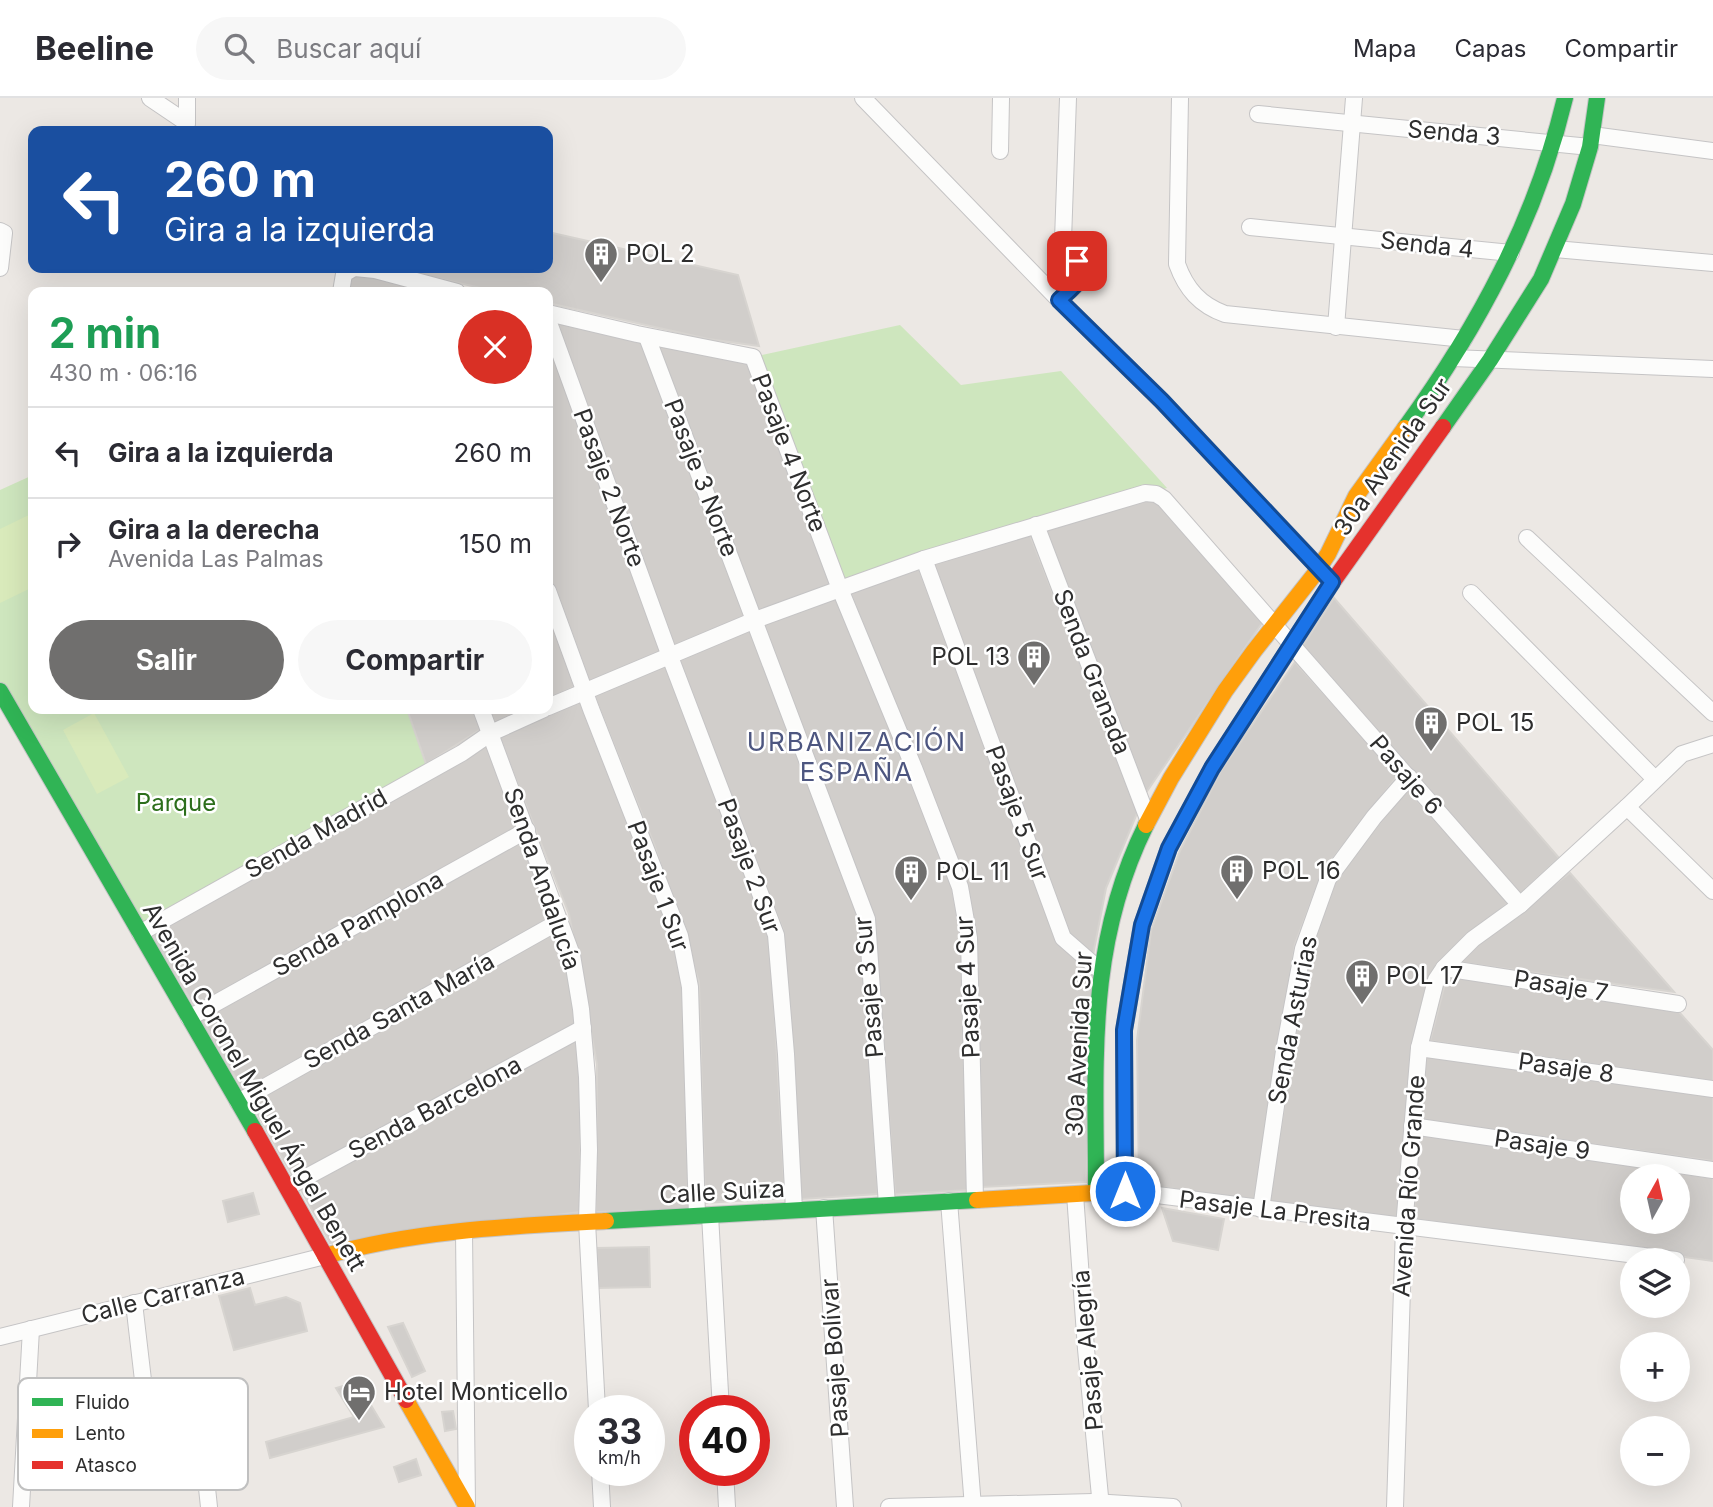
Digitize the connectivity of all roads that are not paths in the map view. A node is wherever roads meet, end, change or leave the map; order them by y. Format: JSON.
{"nodes":[{"id":1,"x":150,"y":98,"type":"edge"},
{"id":2,"x":187,"y":98,"type":"edge"},
{"id":3,"x":863,"y":98,"type":"edge"},
{"id":4,"x":1001,"y":98,"type":"edge"},
{"id":5,"x":1068,"y":98,"type":"edge"},
{"id":6,"x":1180,"y":98,"type":"edge"},
{"id":7,"x":1354,"y":98,"type":"edge"},
{"id":8,"x":1565,"y":98,"type":"edge"},
{"id":9,"x":1597,"y":98,"type":"edge"},
{"id":10,"x":1258,"y":114,"type":"dead end"},
{"id":11,"x":1352,"y":123,"type":"junction"},
{"id":12,"x":1591,"y":141,"type":"junction"},
{"id":13,"x":1555,"y":142,"type":"junction"},
{"id":14,"x":1000,"y":151,"type":"dead end"},
{"id":15,"x":1713,"y":151,"type":"edge"},
{"id":16,"x":1250,"y":227,"type":"dead end"},
{"id":17,"x":0,"y":231,"type":"edge"},
{"id":18,"x":1343,"y":237,"type":"junction"},
{"id":19,"x":1555,"y":249,"type":"junction"},
{"id":20,"x":1511,"y":253,"type":"junction"},
{"id":21,"x":1713,"y":263,"type":"edge"},
{"id":22,"x":0,"y":268,"type":"edge"},
{"id":23,"x":384,"y":273,"type":"edge"},
{"id":24,"x":426,"y":287,"type":"edge"},
{"id":25,"x":1059,"y":300,"type":"junction"},
{"id":26,"x":553,"y":314,"type":"edge"},
{"id":27,"x":1336,"y":327,"type":"junction"},
{"id":28,"x":553,"y":334,"type":"edge"},
{"id":29,"x":647,"y":337,"type":"junction"},
{"id":30,"x":1464,"y":339,"type":"junction"},
{"id":31,"x":1453,"y":358,"type":"junction"},
{"id":32,"x":1490,"y":360,"type":"junction"},
{"id":33,"x":1713,"y":369,"type":"edge"},
{"id":34,"x":1036,"y":525,"type":"junction"},
{"id":35,"x":1527,"y":538,"type":"dead end"},
{"id":36,"x":924,"y":559,"type":"junction"},
{"id":37,"x":1319,"y":567,"type":"junction"},
{"id":38,"x":1332,"y":582,"type":"junction"},
{"id":39,"x":840,"y":589,"type":"junction"},
{"id":40,"x":1471,"y":593,"type":"dead end"},
{"id":41,"x":553,"y":605,"type":"edge"},
{"id":42,"x":755,"y":620,"type":"junction"},
{"id":43,"x":1275,"y":624,"type":"junction"},
{"id":44,"x":1292,"y":645,"type":"junction"},
{"id":45,"x":670,"y":656,"type":"junction"},
{"id":46,"x":584,"y":690,"type":"junction"},
{"id":47,"x":0,"y":691,"type":"edge"},
{"id":48,"x":553,"y":705,"type":"edge"},
{"id":49,"x":1713,"y":713,"type":"edge"},
{"id":50,"x":483,"y":714,"type":"edge"},
{"id":51,"x":533,"y":714,"type":"edge"},
{"id":52,"x":491,"y":733,"type":"junction"},
{"id":53,"x":1713,"y":744,"type":"edge"},
{"id":54,"x":1409,"y":777,"type":"junction"},
{"id":55,"x":1655,"y":779,"type":"junction"},
{"id":56,"x":1627,"y":807,"type":"junction"},
{"id":57,"x":1148,"y":819,"type":"junction"},
{"id":58,"x":527,"y":830,"type":"junction"},
{"id":59,"x":1128,"y":866,"type":"junction"},
{"id":60,"x":1157,"y":881,"type":"junction"},
{"id":61,"x":1713,"y":891,"type":"edge"},
{"id":62,"x":1520,"y":905,"type":"junction"},
{"id":63,"x":560,"y":921,"type":"junction"},
{"id":64,"x":140,"y":933,"type":"junction"},
{"id":65,"x":1444,"y":968,"type":"junction"},
{"id":66,"x":1102,"y":972,"type":"junction"},
{"id":67,"x":1678,"y":1004,"type":"dead end"},
{"id":68,"x":189,"y":1018,"type":"junction"},
{"id":69,"x":583,"y":1028,"type":"junction"},
{"id":70,"x":1419,"y":1048,"type":"junction"},
{"id":71,"x":1713,"y":1088,"type":"edge"},
{"id":72,"x":238,"y":1101,"type":"junction"},
{"id":73,"x":1412,"y":1126,"type":"junction"},
{"id":74,"x":1713,"y":1170,"type":"edge"},
{"id":75,"x":288,"y":1187,"type":"junction"},
{"id":76,"x":1125,"y":1191,"type":"junction"},
{"id":77,"x":1096,"y":1192,"type":"junction"},
{"id":78,"x":1075,"y":1194,"type":"junction"},
{"id":79,"x":975,"y":1200,"type":"junction"},
{"id":80,"x":949,"y":1201,"type":"junction"},
{"id":81,"x":887,"y":1205,"type":"junction"},
{"id":82,"x":824,"y":1208,"type":"junction"},
{"id":83,"x":1261,"y":1209,"type":"junction"},
{"id":84,"x":794,"y":1210,"type":"junction"},
{"id":85,"x":704,"y":1215,"type":"junction"},
{"id":86,"x":587,"y":1222,"type":"junction"},
{"id":87,"x":1404,"y":1227,"type":"junction"},
{"id":88,"x":464,"y":1232,"type":"junction"},
{"id":89,"x":1620,"y":1253,"type":"edge"},
{"id":90,"x":325,"y":1256,"type":"junction"},
{"id":91,"x":134,"y":1303,"type":"junction"},
{"id":92,"x":32,"y":1329,"type":"junction"},
{"id":93,"x":0,"y":1336,"type":"edge"},
{"id":94,"x":29,"y":1378,"type":"edge"},
{"id":95,"x":143,"y":1378,"type":"edge"},
{"id":96,"x":596,"y":1395,"type":"edge"},
{"id":97,"x":720,"y":1395,"type":"edge"},
{"id":98,"x":601,"y":1486,"type":"edge"},
{"id":99,"x":725,"y":1486,"type":"edge"},
{"id":100,"x":1101,"y":1505,"type":"edge"},
{"id":101,"x":973,"y":1506,"type":"edge"},
{"id":102,"x":467,"y":1507,"type":"edge"},
{"id":103,"x":602,"y":1507,"type":"edge"},
{"id":104,"x":727,"y":1507,"type":"edge"},
{"id":105,"x":845,"y":1507,"type":"edge"},
{"id":106,"x":889,"y":1507,"type":"edge"},
{"id":107,"x":1173,"y":1507,"type":"edge"},
{"id":108,"x":1395,"y":1507,"type":"edge"}],
"edges":[{"from":1,"to":2,"type":"street"},
{"from":3,"to":25,"type":"street"},
{"from":4,"to":14,"type":"street"},
{"from":5,"to":25,"type":"street"},
{"from":6,"to":27,"type":"street"},
{"from":7,"to":11,"type":"street"},
{"from":8,"to":13,"type":"street","name":"30a Avenida Sur"},
{"from":9,"to":12,"type":"street","name":"30a Avenida Sur"},
{"from":10,"to":11,"type":"street","name":"Senda 3"},
{"from":11,"to":13,"type":"street","name":"Senda 3"},
{"from":11,"to":18,"type":"street"},
{"from":12,"to":13,"type":"street","name":"Senda 3"},
{"from":12,"to":15,"type":"street","name":"Senda 3"},
{"from":12,"to":19,"type":"street","name":"30a Avenida Sur"},
{"from":13,"to":20,"type":"street","name":"30a Avenida Sur"},
{"from":16,"to":18,"type":"street","name":"Senda 4"},
{"from":17,"to":22,"type":"street"},
{"from":18,"to":20,"type":"street","name":"Senda 4"},
{"from":18,"to":27,"type":"street"},
{"from":19,"to":21,"type":"street"},
{"from":19,"to":32,"type":"street","name":"30a Avenida Sur"},
{"from":20,"to":30,"type":"street","name":"30a Avenida Sur"},
{"from":23,"to":24,"type":"street"},
{"from":25,"to":37,"type":"street"},
{"from":26,"to":29,"type":"street","name":"Pasaje 4 Norte"},
{"from":27,"to":30,"type":"street"},
{"from":28,"to":45,"type":"street","name":"Pasaje 2 Norte"},
{"from":29,"to":39,"type":"street","name":"Pasaje 4 Norte"},
{"from":29,"to":42,"type":"street","name":"Pasaje 3 Norte"},
{"from":30,"to":31,"type":"street","name":"30a Avenida Sur"},
{"from":31,"to":32,"type":"street"},
{"from":31,"to":37,"type":"street","name":"30a Avenida Sur"},
{"from":32,"to":33,"type":"street"},
{"from":32,"to":38,"type":"street","name":"30a Avenida Sur"},
{"from":34,"to":36,"type":"street","name":"Senda Madrid"},
{"from":34,"to":43,"type":"street","name":"Pasaje 6"},
{"from":34,"to":57,"type":"street","name":"Senda Granada"},
{"from":35,"to":49,"type":"street"},
{"from":36,"to":39,"type":"street","name":"Senda Madrid"},
{"from":36,"to":66,"type":"street","name":"Pasaje 5 Sur"},
{"from":37,"to":38,"type":"street"},
{"from":37,"to":43,"type":"street","name":"30a Avenida Sur"},
{"from":38,"to":44,"type":"street","name":"30a Avenida Sur"},
{"from":39,"to":42,"type":"street","name":"Senda Madrid"},
{"from":39,"to":79,"type":"street","name":"Pasaje 4 Sur"},
{"from":40,"to":55,"type":"street"},
{"from":41,"to":46,"type":"street","name":"Pasaje 1 Sur"},
{"from":42,"to":45,"type":"street","name":"Senda Madrid"},
{"from":42,"to":81,"type":"street","name":"Pasaje 3 Sur"},
{"from":43,"to":44,"type":"street","name":"Pasaje 6"},
{"from":43,"to":57,"type":"street","name":"30a Avenida Sur"},
{"from":44,"to":54,"type":"street","name":"Pasaje 6"},
{"from":44,"to":60,"type":"street","name":"30a Avenida Sur"},
{"from":45,"to":46,"type":"street","name":"Senda Madrid"},
{"from":45,"to":84,"type":"street","name":"Pasaje 2 Sur"},
{"from":46,"to":48,"type":"street","name":"Senda Madrid"},
{"from":46,"to":85,"type":"street","name":"Pasaje 1 Sur"},
{"from":47,"to":64,"type":"street","name":"Avenida Coronel Miguel Ángel Benett"},
{"from":50,"to":52,"type":"street","name":"Senda Andalucía"},
{"from":51,"to":52,"type":"street","name":"Senda Madrid"},
{"from":52,"to":58,"type":"street","name":"Senda Andalucía"},
{"from":52,"to":64,"type":"street","name":"Senda Madrid"},
{"from":53,"to":55,"type":"street","name":"Avenida Río Grande"},
{"from":54,"to":62,"type":"street","name":"Pasaje 6"},
{"from":54,"to":83,"type":"street","name":"Senda Asturias"},
{"from":55,"to":56,"type":"street","name":"Avenida Río Grande"},
{"from":56,"to":61,"type":"street"},
{"from":56,"to":62,"type":"street","name":"Avenida Río Grande"},
{"from":57,"to":59,"type":"street","name":"30a Avenida Sur"},
{"from":58,"to":63,"type":"street","name":"Senda Andalucía"},
{"from":58,"to":68,"type":"street","name":"Senda Pamplona"},
{"from":59,"to":60,"type":"street"},
{"from":59,"to":66,"type":"street","name":"30a Avenida Sur"},
{"from":60,"to":76,"type":"street","name":"30a Avenida Sur"},
{"from":62,"to":65,"type":"street","name":"Avenida Río Grande"},
{"from":63,"to":69,"type":"street","name":"Senda Andalucía"},
{"from":63,"to":72,"type":"street","name":"Senda Santa María"},
{"from":64,"to":68,"type":"street","name":"Avenida Coronel Miguel Ángel Benett"},
{"from":65,"to":67,"type":"street","name":"Pasaje 7"},
{"from":65,"to":70,"type":"street","name":"Avenida Río Grande"},
{"from":66,"to":77,"type":"street","name":"30a Avenida Sur"},
{"from":68,"to":72,"type":"street","name":"Avenida Coronel Miguel Ángel Benett"},
{"from":69,"to":75,"type":"street","name":"Senda Barcelona"},
{"from":69,"to":86,"type":"street","name":"Senda Andalucía"},
{"from":70,"to":71,"type":"street","name":"Pasaje 8"},
{"from":70,"to":73,"type":"street","name":"Avenida Río Grande"},
{"from":72,"to":75,"type":"street","name":"Avenida Coronel Miguel Ángel Benett"},
{"from":73,"to":74,"type":"street","name":"Pasaje 9"},
{"from":73,"to":87,"type":"street","name":"Avenida Río Grande"},
{"from":75,"to":90,"type":"street","name":"Avenida Coronel Miguel Ángel Benett"},
{"from":76,"to":77,"type":"street","name":"Calle Suiza"},
{"from":76,"to":83,"type":"street","name":"Pasaje La Presita"},
{"from":77,"to":78,"type":"street","name":"Calle Suiza"},
{"from":78,"to":79,"type":"street","name":"Calle Suiza"},
{"from":78,"to":100,"type":"street","name":"Pasaje Alegría"},
{"from":79,"to":80,"type":"street","name":"Calle Suiza"},
{"from":80,"to":81,"type":"street","name":"Calle Suiza"},
{"from":80,"to":101,"type":"street"},
{"from":81,"to":82,"type":"street","name":"Calle Suiza"},
{"from":82,"to":84,"type":"street","name":"Calle Suiza"},
{"from":82,"to":105,"type":"street","name":"Pasaje Bolívar"},
{"from":83,"to":87,"type":"street","name":"Pasaje La Presita"},
{"from":84,"to":85,"type":"street","name":"Calle Suiza"},
{"from":85,"to":86,"type":"street","name":"Calle Suiza"},
{"from":85,"to":97,"type":"street","name":"Pasaje 1 Sur"},
{"from":86,"to":88,"type":"street","name":"Calle Suiza"},
{"from":86,"to":96,"type":"street","name":"Senda Andalucía"},
{"from":87,"to":89,"type":"street","name":"Pasaje La Presita"},
{"from":87,"to":108,"type":"street","name":"Avenida Río Grande"},
{"from":88,"to":90,"type":"street","name":"Calle Suiza"},
{"from":88,"to":102,"type":"street"},
{"from":90,"to":91,"type":"street","name":"Calle Carranza"},
{"from":90,"to":102,"type":"street","name":"Avenida Coronel Miguel Ángel Benett"},
{"from":91,"to":92,"type":"street","name":"Calle Carranza"},
{"from":91,"to":95,"type":"street"},
{"from":92,"to":93,"type":"street","name":"Calle Carranza"},
{"from":92,"to":94,"type":"street"},
{"from":98,"to":103,"type":"street"},
{"from":99,"to":104,"type":"street"},
{"from":100,"to":101,"type":"street"},
{"from":100,"to":107,"type":"street"},
{"from":101,"to":106,"type":"street"}]}
